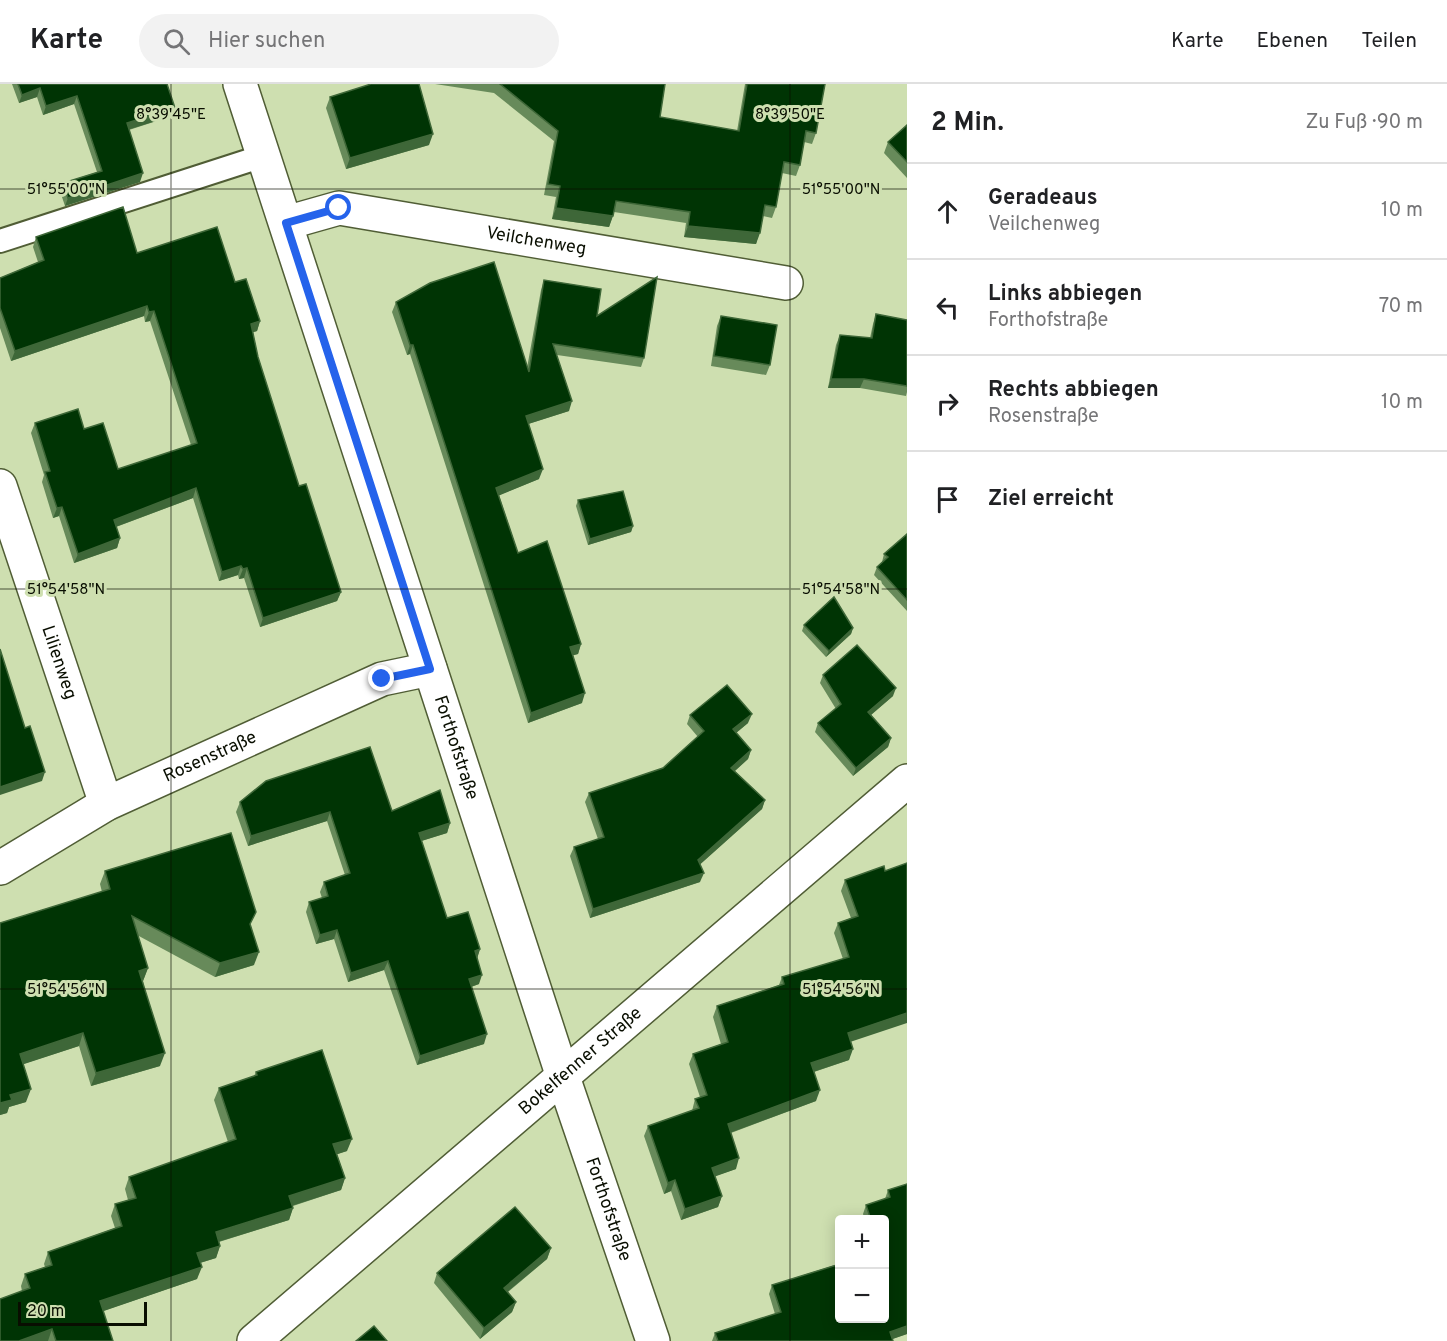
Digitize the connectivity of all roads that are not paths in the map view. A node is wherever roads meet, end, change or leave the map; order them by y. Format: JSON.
{"nodes":[{"id":1,"x":240,"y":84,"type":"edge"},
{"id":2,"x":264,"y":156,"type":"junction"},
{"id":3,"x":286,"y":223,"type":"junction"},
{"id":4,"x":0,"y":241,"type":"edge"},
{"id":5,"x":786,"y":283,"type":"dead end"},
{"id":6,"x":0,"y":486,"type":"edge"},
{"id":7,"x":430,"y":669,"type":"junction"},
{"id":8,"x":907,"y":781,"type":"edge"},
{"id":9,"x":106,"y":804,"type":"junction"},
{"id":10,"x":0,"y":868,"type":"edge"},
{"id":11,"x":562,"y":1074,"type":"junction"},
{"id":12,"x":254,"y":1341,"type":"edge"},
{"id":13,"x":653,"y":1341,"type":"edge"}],
"edges":[{"from":1,"to":2,"type":"street","name":"Forthofstraße"},
{"from":2,"to":3,"type":"street","name":"Forthofstraße"},
{"from":2,"to":4,"type":"lane"},
{"from":3,"to":5,"type":"street","name":"Veilchenweg"},
{"from":3,"to":7,"type":"street","name":"Forthofstraße"},
{"from":6,"to":9,"type":"street","name":"Lilienweg"},
{"from":7,"to":9,"type":"street","name":"Rosenstraße"},
{"from":7,"to":11,"type":"street","name":"Forthofstraße"},
{"from":8,"to":11,"type":"street","name":"Bokelfenner Straße"},
{"from":9,"to":10,"type":"street","name":"Rosenstraße"},
{"from":11,"to":12,"type":"street","name":"Bokelfenner Straße"},
{"from":11,"to":13,"type":"street","name":"Forthofstraße"}]}
